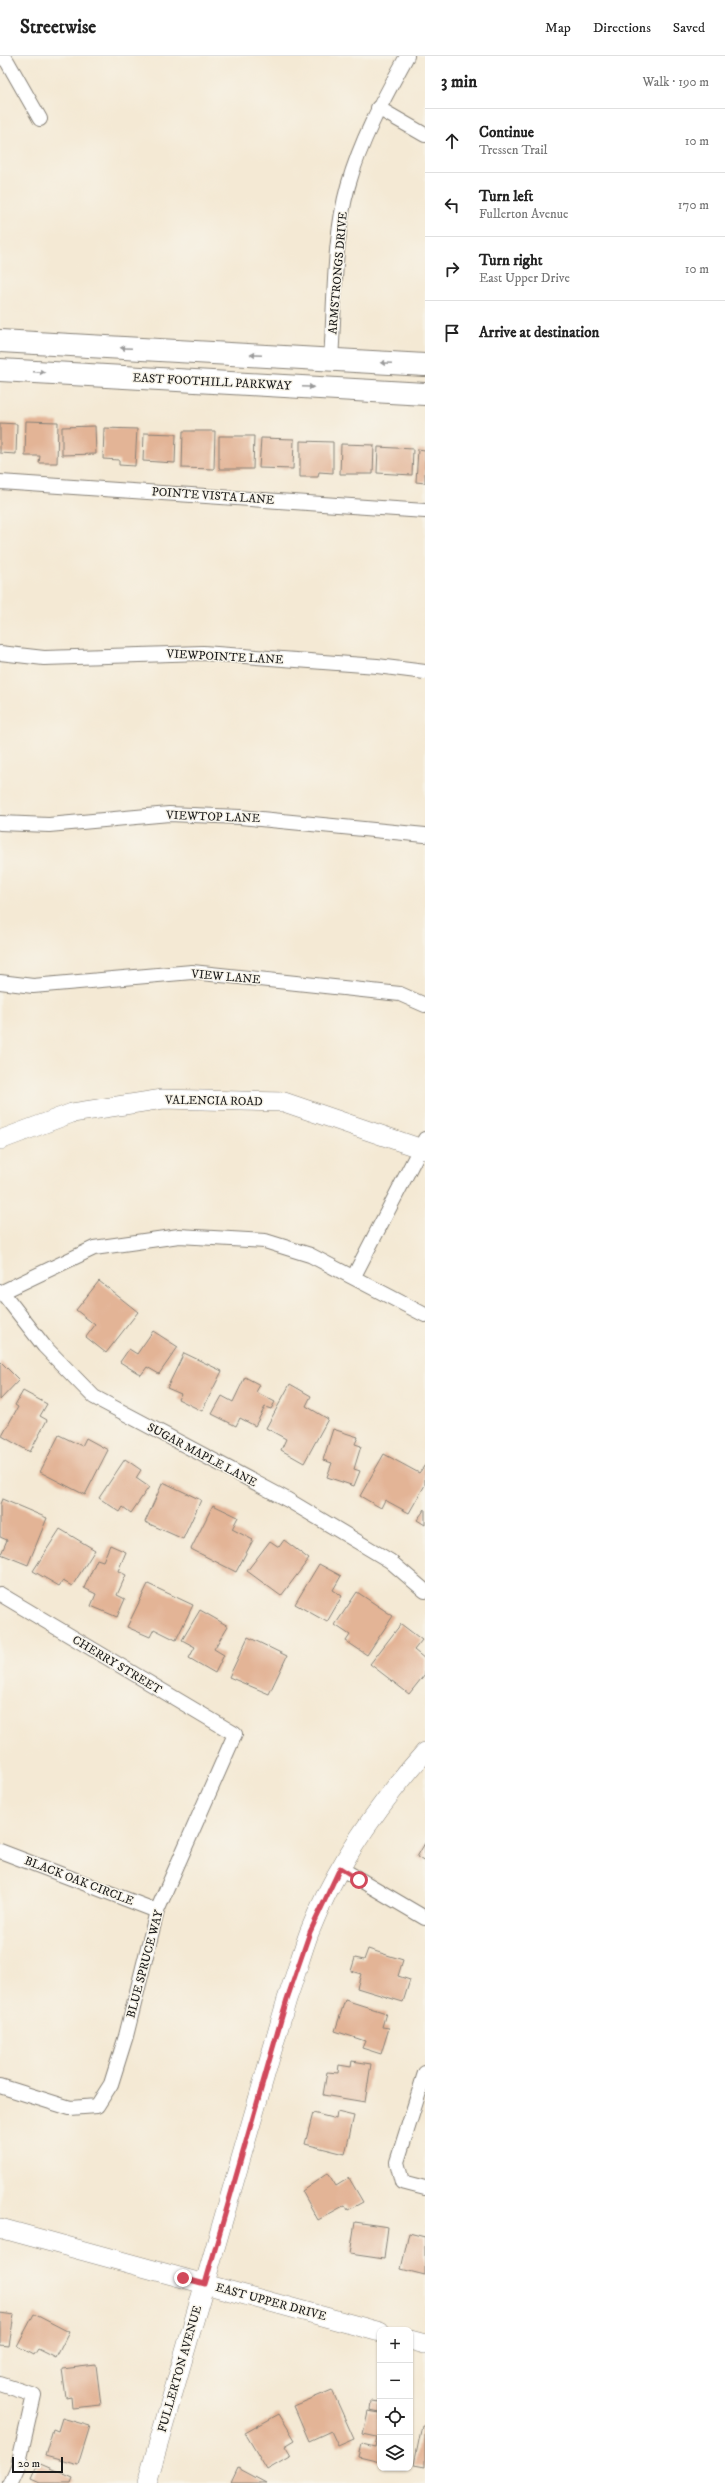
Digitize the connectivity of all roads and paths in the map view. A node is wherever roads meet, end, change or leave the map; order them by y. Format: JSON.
{"nodes":[{"id":1,"x":0,"y":56,"type":"edge"},
{"id":2,"x":407,"y":56,"type":"edge"},
{"id":3,"x":378,"y":108,"type":"junction"},
{"id":4,"x":40,"y":119,"type":"dead end"},
{"id":5,"x":425,"y":135,"type":"edge"},
{"id":6,"x":0,"y":340,"type":"edge"},
{"id":7,"x":331,"y":359,"type":"junction"},
{"id":8,"x":425,"y":365,"type":"edge"},
{"id":9,"x":0,"y":370,"type":"edge"},
{"id":10,"x":425,"y":394,"type":"edge"},
{"id":11,"x":0,"y":482,"type":"edge"},
{"id":12,"x":425,"y":511,"type":"edge"},
{"id":13,"x":0,"y":653,"type":"edge"},
{"id":14,"x":425,"y":672,"type":"edge"},
{"id":15,"x":0,"y":823,"type":"edge"},
{"id":16,"x":425,"y":835,"type":"edge"},
{"id":17,"x":0,"y":982,"type":"edge"},
{"id":18,"x":425,"y":1005,"type":"edge"},
{"id":19,"x":0,"y":1140,"type":"edge"},
{"id":20,"x":423,"y":1146,"type":"edge"},
{"id":21,"x":354,"y":1276,"type":"junction"},
{"id":22,"x":1,"y":1292,"type":"edge"},
{"id":23,"x":425,"y":1315,"type":"edge"},
{"id":24,"x":425,"y":1591,"type":"edge"},
{"id":25,"x":0,"y":1594,"type":"edge"},
{"id":26,"x":235,"y":1734,"type":"joint"},
{"id":27,"x":425,"y":1752,"type":"edge"},
{"id":28,"x":0,"y":1851,"type":"edge"},
{"id":29,"x":340,"y":1868,"type":"junction"},
{"id":30,"x":157,"y":1911,"type":"junction"},
{"id":31,"x":425,"y":1918,"type":"edge"},
{"id":32,"x":425,"y":2073,"type":"edge"},
{"id":33,"x":0,"y":2086,"type":"edge"},
{"id":34,"x":425,"y":2188,"type":"edge"},
{"id":35,"x":0,"y":2228,"type":"edge"},
{"id":36,"x":205,"y":2284,"type":"junction"},
{"id":37,"x":377,"y":2331,"type":"edge"},
{"id":38,"x":413,"y":2341,"type":"edge"},
{"id":39,"x":425,"y":2344,"type":"edge"},
{"id":40,"x":0,"y":2384,"type":"edge"},
{"id":41,"x":10,"y":2483,"type":"edge"},
{"id":42,"x":148,"y":2483,"type":"edge"}],
"edges":[{"from":1,"to":4,"type":"street"},
{"from":2,"to":3,"type":"street","name":"ARMSTRONGS DRIVE"},
{"from":3,"to":5,"type":"street"},
{"from":3,"to":7,"type":"street","name":"ARMSTRONGS DRIVE"},
{"from":7,"to":6,"type":"main road","one_way":true},
{"from":8,"to":7,"type":"main road","one_way":true},
{"from":9,"to":10,"type":"main road","name":"EAST FOOTHILL PARKWAY","one_way":true},
{"from":11,"to":12,"type":"street","name":"POINTE VISTA LANE"},
{"from":13,"to":14,"type":"street","name":"VIEWPOINTE LANE"},
{"from":15,"to":16,"type":"street","name":"VIEWTOP LANE"},
{"from":17,"to":18,"type":"street","name":"VIEW LANE"},
{"from":19,"to":20,"type":"main road","name":"VALENCIA ROAD"},
{"from":20,"to":21,"type":"street"},
{"from":21,"to":22,"type":"street"},
{"from":21,"to":23,"type":"street"},
{"from":22,"to":24,"type":"street","name":"SUGAR MAPLE LANE"},
{"from":25,"to":26,"type":"street","name":"CHERRY STREET"},
{"from":26,"to":30,"type":"street","name":"BLUE SPRUCE WAY"},
{"from":27,"to":29,"type":"main road","name":"FULLERTON AVENUE"},
{"from":28,"to":30,"type":"street","name":"BLACK OAK CIRCLE"},
{"from":29,"to":31,"type":"street"},
{"from":29,"to":36,"type":"main road","name":"FULLERTON AVENUE"},
{"from":30,"to":33,"type":"street","name":"BLUE SPRUCE WAY"},
{"from":32,"to":34,"type":"street"},
{"from":35,"to":36,"type":"main road","name":"EAST UPPER DRIVE"},
{"from":36,"to":37,"type":"main road","name":"EAST UPPER DRIVE"},
{"from":36,"to":42,"type":"main road","name":"FULLERTON AVENUE"},
{"from":38,"to":39,"type":"main road"},
{"from":40,"to":41,"type":"street"}]}
